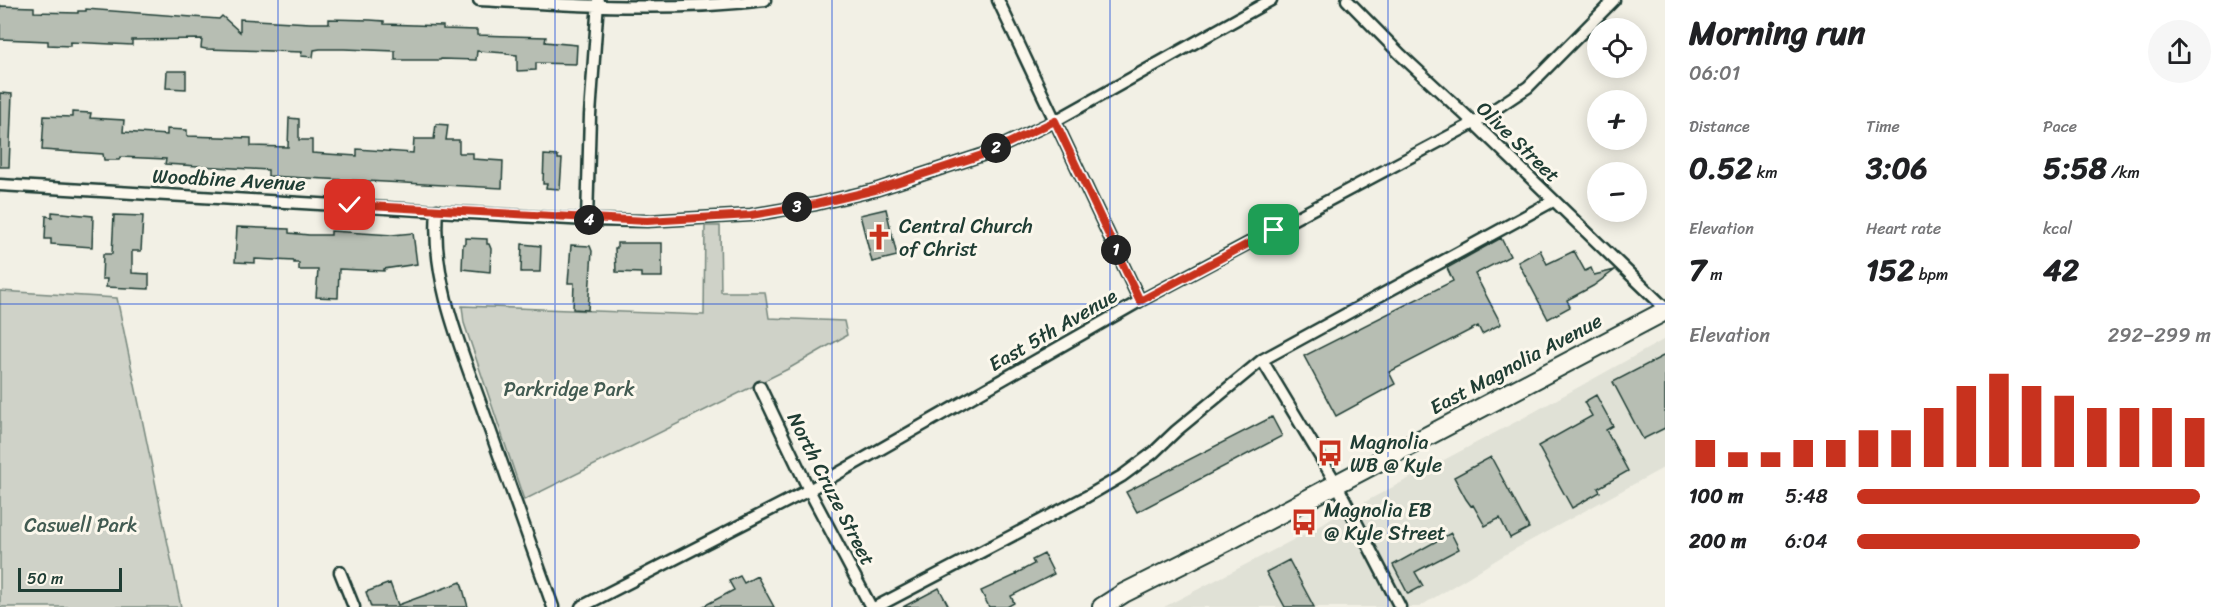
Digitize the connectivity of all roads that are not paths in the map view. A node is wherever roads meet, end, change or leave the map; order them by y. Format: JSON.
{"nodes":[{"id":1,"x":479,"y":0,"type":"edge"},
{"id":2,"x":765,"y":0,"type":"edge"},
{"id":3,"x":998,"y":0,"type":"edge"},
{"id":4,"x":1271,"y":0,"type":"edge"},
{"id":5,"x":1347,"y":0,"type":"edge"},
{"id":6,"x":1614,"y":0,"type":"edge"},
{"id":7,"x":598,"y":3,"type":"edge"},
{"id":8,"x":1055,"y":121,"type":"junction"},
{"id":9,"x":1474,"y":123,"type":"junction"},
{"id":10,"x":0,"y":185,"type":"edge"},
{"id":11,"x":1553,"y":201,"type":"junction"},
{"id":12,"x":437,"y":210,"type":"junction"},
{"id":13,"x":587,"y":220,"type":"junction"},
{"id":14,"x":1140,"y":301,"type":"junction"},
{"id":15,"x":1665,"y":310,"type":"edge"},
{"id":16,"x":1262,"y":360,"type":"junction"},
{"id":17,"x":760,"y":387,"type":"dead end"},
{"id":18,"x":1336,"y":483,"type":"junction"},
{"id":19,"x":809,"y":490,"type":"junction"},
{"id":20,"x":340,"y":572,"type":"dead end"},
{"id":21,"x":354,"y":607,"type":"edge"},
{"id":22,"x":553,"y":607,"type":"edge"},
{"id":23,"x":581,"y":607,"type":"edge"},
{"id":24,"x":873,"y":607,"type":"edge"},
{"id":25,"x":1102,"y":607,"type":"edge"},
{"id":26,"x":1400,"y":607,"type":"edge"}],
"edges":[{"from":1,"to":7,"type":"street"},
{"from":2,"to":7,"type":"street"},
{"from":3,"to":8,"type":"street"},
{"from":4,"to":8,"type":"street","name":"Woodbine Avenue"},
{"from":5,"to":9,"type":"street","name":"Olive Street"},
{"from":6,"to":9,"type":"street","name":"East 5th Avenue"},
{"from":7,"to":13,"type":"street"},
{"from":8,"to":13,"type":"street","name":"Woodbine Avenue"},
{"from":8,"to":14,"type":"street"},
{"from":9,"to":11,"type":"street","name":"Olive Street"},
{"from":9,"to":14,"type":"street","name":"East 5th Avenue"},
{"from":10,"to":12,"type":"street","name":"Woodbine Avenue"},
{"from":11,"to":15,"type":"street","name":"Olive Street"},
{"from":11,"to":16,"type":"street"},
{"from":12,"to":13,"type":"street","name":"Woodbine Avenue"},
{"from":12,"to":22,"type":"street"},
{"from":14,"to":19,"type":"street","name":"East 5th Avenue"},
{"from":15,"to":18,"type":"main road","name":"East Magnolia Avenue"},
{"from":16,"to":18,"type":"street"},
{"from":16,"to":24,"type":"street"},
{"from":17,"to":19,"type":"street","name":"North Cruze Street"},
{"from":18,"to":25,"type":"main road","name":"East Magnolia Avenue"},
{"from":18,"to":26,"type":"street"},
{"from":19,"to":23,"type":"street","name":"East 5th Avenue"},
{"from":19,"to":24,"type":"street","name":"North Cruze Street"},
{"from":20,"to":21,"type":"street"}]}
